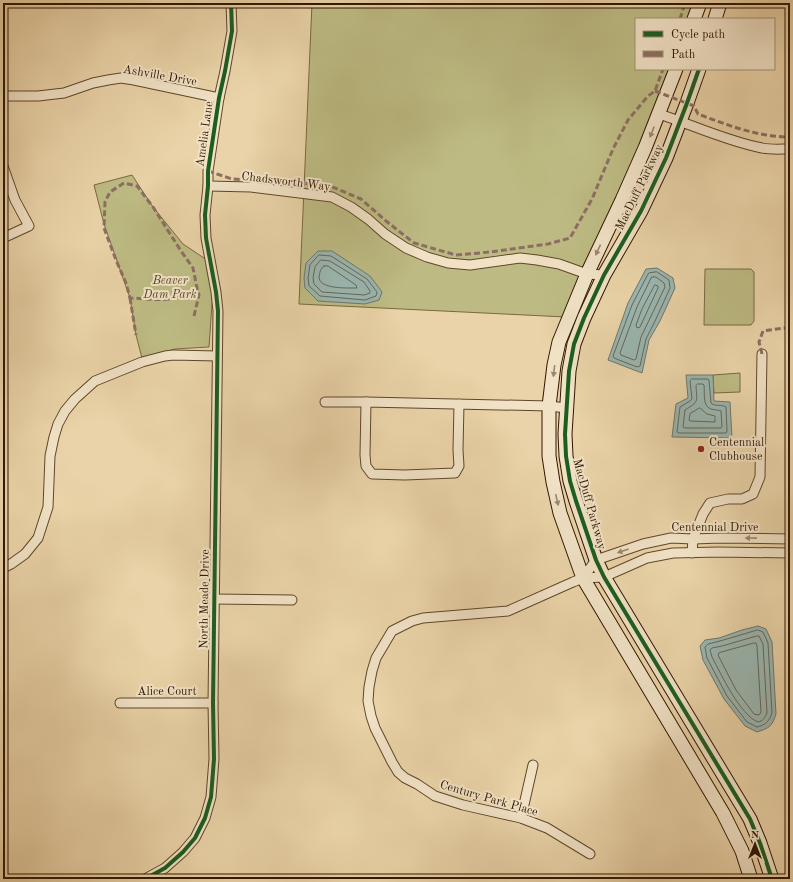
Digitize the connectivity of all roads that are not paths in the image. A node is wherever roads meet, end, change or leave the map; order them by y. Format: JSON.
{"nodes":[{"id":1,"x":232,"y":3,"type":"edge"},
{"id":2,"x":700,"y":3,"type":"edge"},
{"id":3,"x":720,"y":3,"type":"edge"},
{"id":4,"x":694,"y":18,"type":"edge"},
{"id":5,"x":715,"y":18,"type":"edge"},
{"id":6,"x":676,"y":70,"type":"edge"},
{"id":7,"x":699,"y":70,"type":"edge"},
{"id":8,"x":3,"y":96,"type":"edge"},
{"id":9,"x":219,"y":98,"type":"junction"},
{"id":10,"x":659,"y":114,"type":"junction"},
{"id":11,"x":680,"y":121,"type":"junction"},
{"id":12,"x":790,"y":150,"type":"edge"},
{"id":13,"x":3,"y":166,"type":"edge"},
{"id":14,"x":208,"y":186,"type":"junction"},
{"id":15,"x":3,"y":238,"type":"edge"},
{"id":16,"x":587,"y":274,"type":"junction"},
{"id":17,"x":604,"y":275,"type":"junction"},
{"id":18,"x":216,"y":292,"type":"joint"},
{"id":19,"x":762,"y":354,"type":"dead end"},
{"id":20,"x":217,"y":356,"type":"junction"},
{"id":21,"x":325,"y":402,"type":"dead end"},
{"id":22,"x":366,"y":402,"type":"junction"},
{"id":23,"x":459,"y":404,"type":"junction"},
{"id":24,"x":549,"y":406,"type":"junction"},
{"id":25,"x":567,"y":408,"type":"junction"},
{"id":26,"x":693,"y":539,"type":"junction"},
{"id":27,"x":790,"y":539,"type":"edge"},
{"id":28,"x":692,"y":553,"type":"junction"},
{"id":29,"x":790,"y":553,"type":"edge"},
{"id":30,"x":596,"y":560,"type":"junction"},
{"id":31,"x":3,"y":568,"type":"edge"},
{"id":32,"x":604,"y":577,"type":"junction"},
{"id":33,"x":583,"y":578,"type":"junction"},
{"id":34,"x":214,"y":599,"type":"junction"},
{"id":35,"x":292,"y":600,"type":"dead end"},
{"id":36,"x":120,"y":703,"type":"dead end"},
{"id":37,"x":213,"y":703,"type":"junction"},
{"id":38,"x":533,"y":765,"type":"dead end"},
{"id":39,"x":521,"y":818,"type":"junction"},
{"id":40,"x":590,"y":854,"type":"dead end"},
{"id":41,"x":145,"y":879,"type":"edge"},
{"id":42,"x":751,"y":879,"type":"edge"},
{"id":43,"x":772,"y":879,"type":"edge"}],
"edges":[{"from":1,"to":9,"type":"street","name":"Amelia Lane"},
{"from":2,"to":4,"type":"street"},
{"from":3,"to":5,"type":"street"},
{"from":6,"to":10,"type":"street","name":"MacDuff Parkway"},
{"from":7,"to":11,"type":"street","name":"MacDuff Parkway"},
{"from":8,"to":9,"type":"street","name":"Ashville Drive"},
{"from":9,"to":14,"type":"street","name":"Amelia Lane"},
{"from":10,"to":11,"type":"street"},
{"from":10,"to":16,"type":"street","name":"MacDuff Parkway","one_way":true},
{"from":11,"to":12,"type":"street"},
{"from":11,"to":17,"type":"street","name":"MacDuff Parkway"},
{"from":13,"to":15,"type":"street"},
{"from":14,"to":16,"type":"street","name":"Chadsworth Way"},
{"from":14,"to":18,"type":"street","name":"Amelia Lane"},
{"from":16,"to":17,"type":"street","name":"Chadsworth Way"},
{"from":16,"to":24,"type":"street","name":"MacDuff Parkway","one_way":true},
{"from":17,"to":25,"type":"street","name":"MacDuff Parkway"},
{"from":18,"to":20,"type":"street","name":"North Meade Drive"},
{"from":19,"to":26,"type":"street"},
{"from":20,"to":31,"type":"street"},
{"from":20,"to":34,"type":"street","name":"North Meade Drive"},
{"from":21,"to":22,"type":"street"},
{"from":22,"to":23,"type":"street"},
{"from":22,"to":23,"type":"street"},
{"from":23,"to":24,"type":"street"},
{"from":24,"to":25,"type":"street"},
{"from":24,"to":33,"type":"street","name":"MacDuff Parkway","one_way":true},
{"from":25,"to":30,"type":"street","name":"MacDuff Parkway"},
{"from":27,"to":26,"type":"street","name":"Centennial Drive","one_way":true},
{"from":26,"to":28,"type":"street"},
{"from":26,"to":30,"type":"street","name":"Centennial Drive","one_way":true},
{"from":28,"to":29,"type":"street","name":"Centennial Drive"},
{"from":28,"to":32,"type":"street","name":"Centennial Drive"},
{"from":30,"to":32,"type":"street","name":"MacDuff Parkway"},
{"from":30,"to":33,"type":"street"},
{"from":32,"to":33,"type":"street"},
{"from":32,"to":43,"type":"street","name":"MacDuff Parkway"},
{"from":33,"to":39,"type":"street","name":"Century Park Place"},
{"from":33,"to":42,"type":"street","name":"MacDuff Parkway"},
{"from":34,"to":35,"type":"street"},
{"from":34,"to":37,"type":"street","name":"North Meade Drive"},
{"from":36,"to":37,"type":"street","name":"Alice Court"},
{"from":37,"to":41,"type":"street","name":"North Meade Drive"},
{"from":38,"to":39,"type":"street"},
{"from":39,"to":40,"type":"street","name":"Century Park Place"}]}
